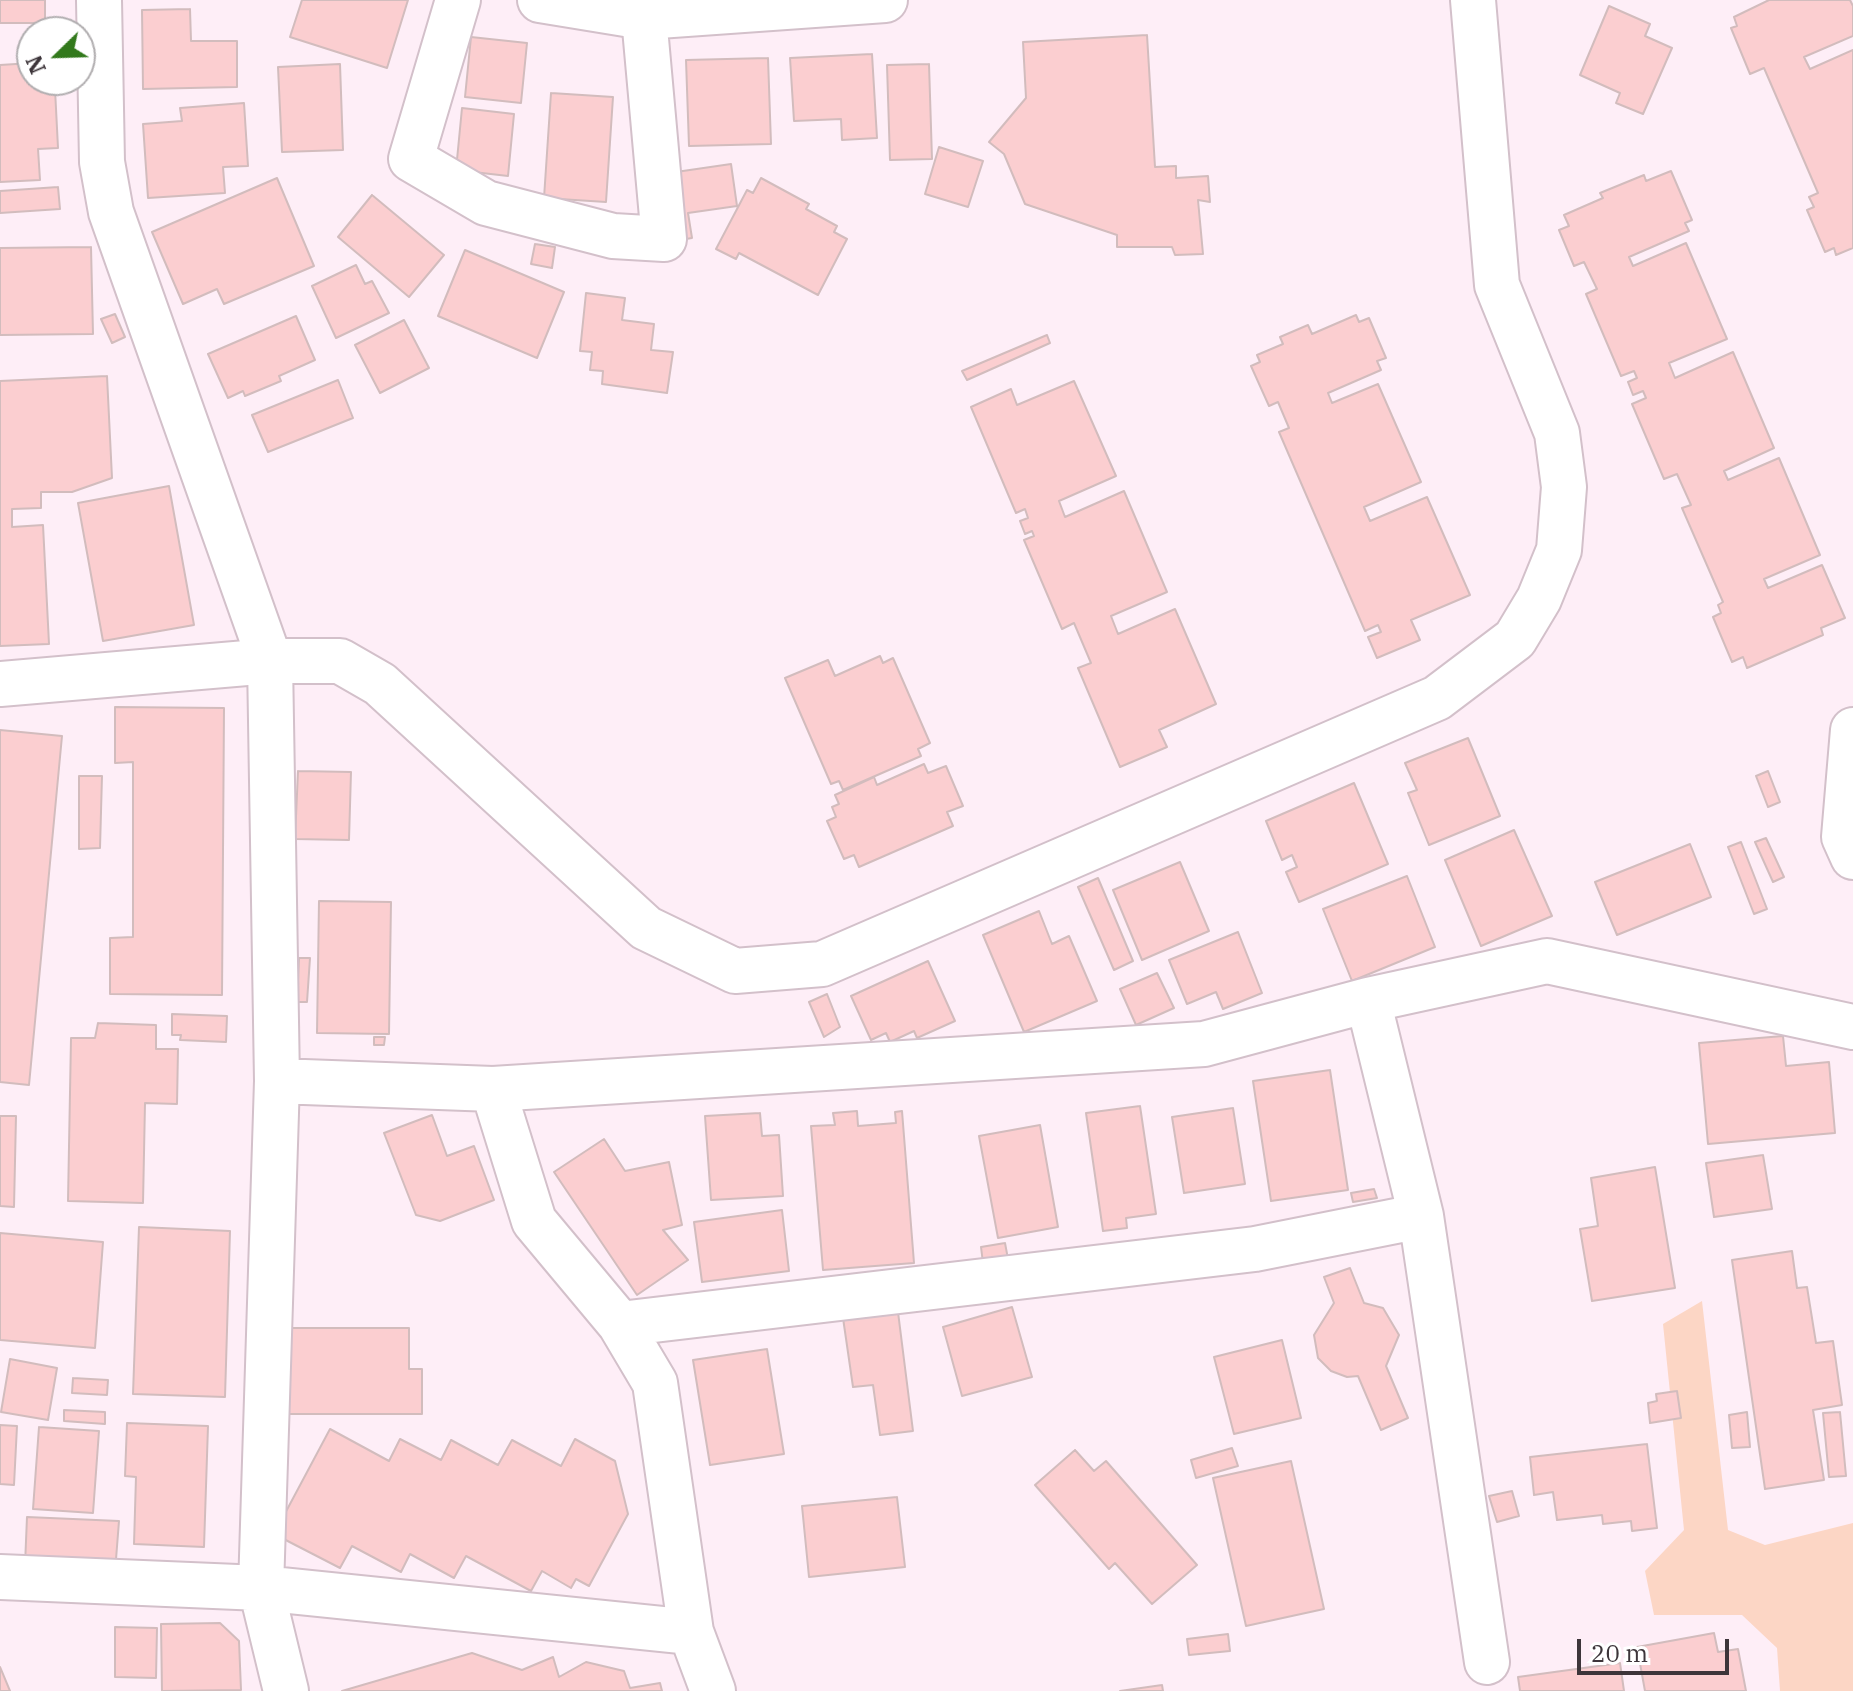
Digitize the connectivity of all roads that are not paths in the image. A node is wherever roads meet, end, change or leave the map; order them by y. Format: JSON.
{"nodes":[{"id":1,"x":99,"y":0,"type":"edge"},
{"id":2,"x":458,"y":0,"type":"edge"},
{"id":3,"x":540,"y":0,"type":"edge"},
{"id":4,"x":885,"y":0,"type":"edge"},
{"id":5,"x":1473,"y":0,"type":"edge"},
{"id":6,"x":644,"y":17,"type":"junction"},
{"id":7,"x":270,"y":661,"type":"junction"},
{"id":8,"x":0,"y":684,"type":"edge"},
{"id":9,"x":1853,"y":730,"type":"edge"},
{"id":10,"x":1853,"y":857,"type":"edge"},
{"id":11,"x":1368,"y":1000,"type":"junction"},
{"id":12,"x":1853,"y":1027,"type":"edge"},
{"id":13,"x":277,"y":1081,"type":"junction"},
{"id":14,"x":493,"y":1089,"type":"junction"},
{"id":15,"x":1421,"y":1216,"type":"junction"},
{"id":16,"x":620,"y":1324,"type":"junction"},
{"id":17,"x":0,"y":1577,"type":"edge"},
{"id":18,"x":261,"y":1588,"type":"junction"},
{"id":19,"x":691,"y":1632,"type":"junction"},
{"id":20,"x":1487,"y":1662,"type":"dead end"},
{"id":21,"x":286,"y":1691,"type":"edge"},
{"id":22,"x":713,"y":1691,"type":"edge"}],
"edges":[{"from":1,"to":7,"type":"street"},
{"from":2,"to":6,"type":"street"},
{"from":3,"to":6,"type":"street"},
{"from":4,"to":6,"type":"street"},
{"from":5,"to":7,"type":"street"},
{"from":7,"to":8,"type":"street"},
{"from":7,"to":13,"type":"street"},
{"from":9,"to":10,"type":"street"},
{"from":11,"to":12,"type":"street"},
{"from":11,"to":14,"type":"street"},
{"from":11,"to":15,"type":"street"},
{"from":13,"to":14,"type":"street"},
{"from":13,"to":18,"type":"street"},
{"from":14,"to":16,"type":"street"},
{"from":15,"to":16,"type":"street"},
{"from":15,"to":20,"type":"street"},
{"from":16,"to":19,"type":"street"},
{"from":17,"to":18,"type":"street"},
{"from":18,"to":19,"type":"street"},
{"from":18,"to":21,"type":"street"},
{"from":19,"to":22,"type":"street"}]}
